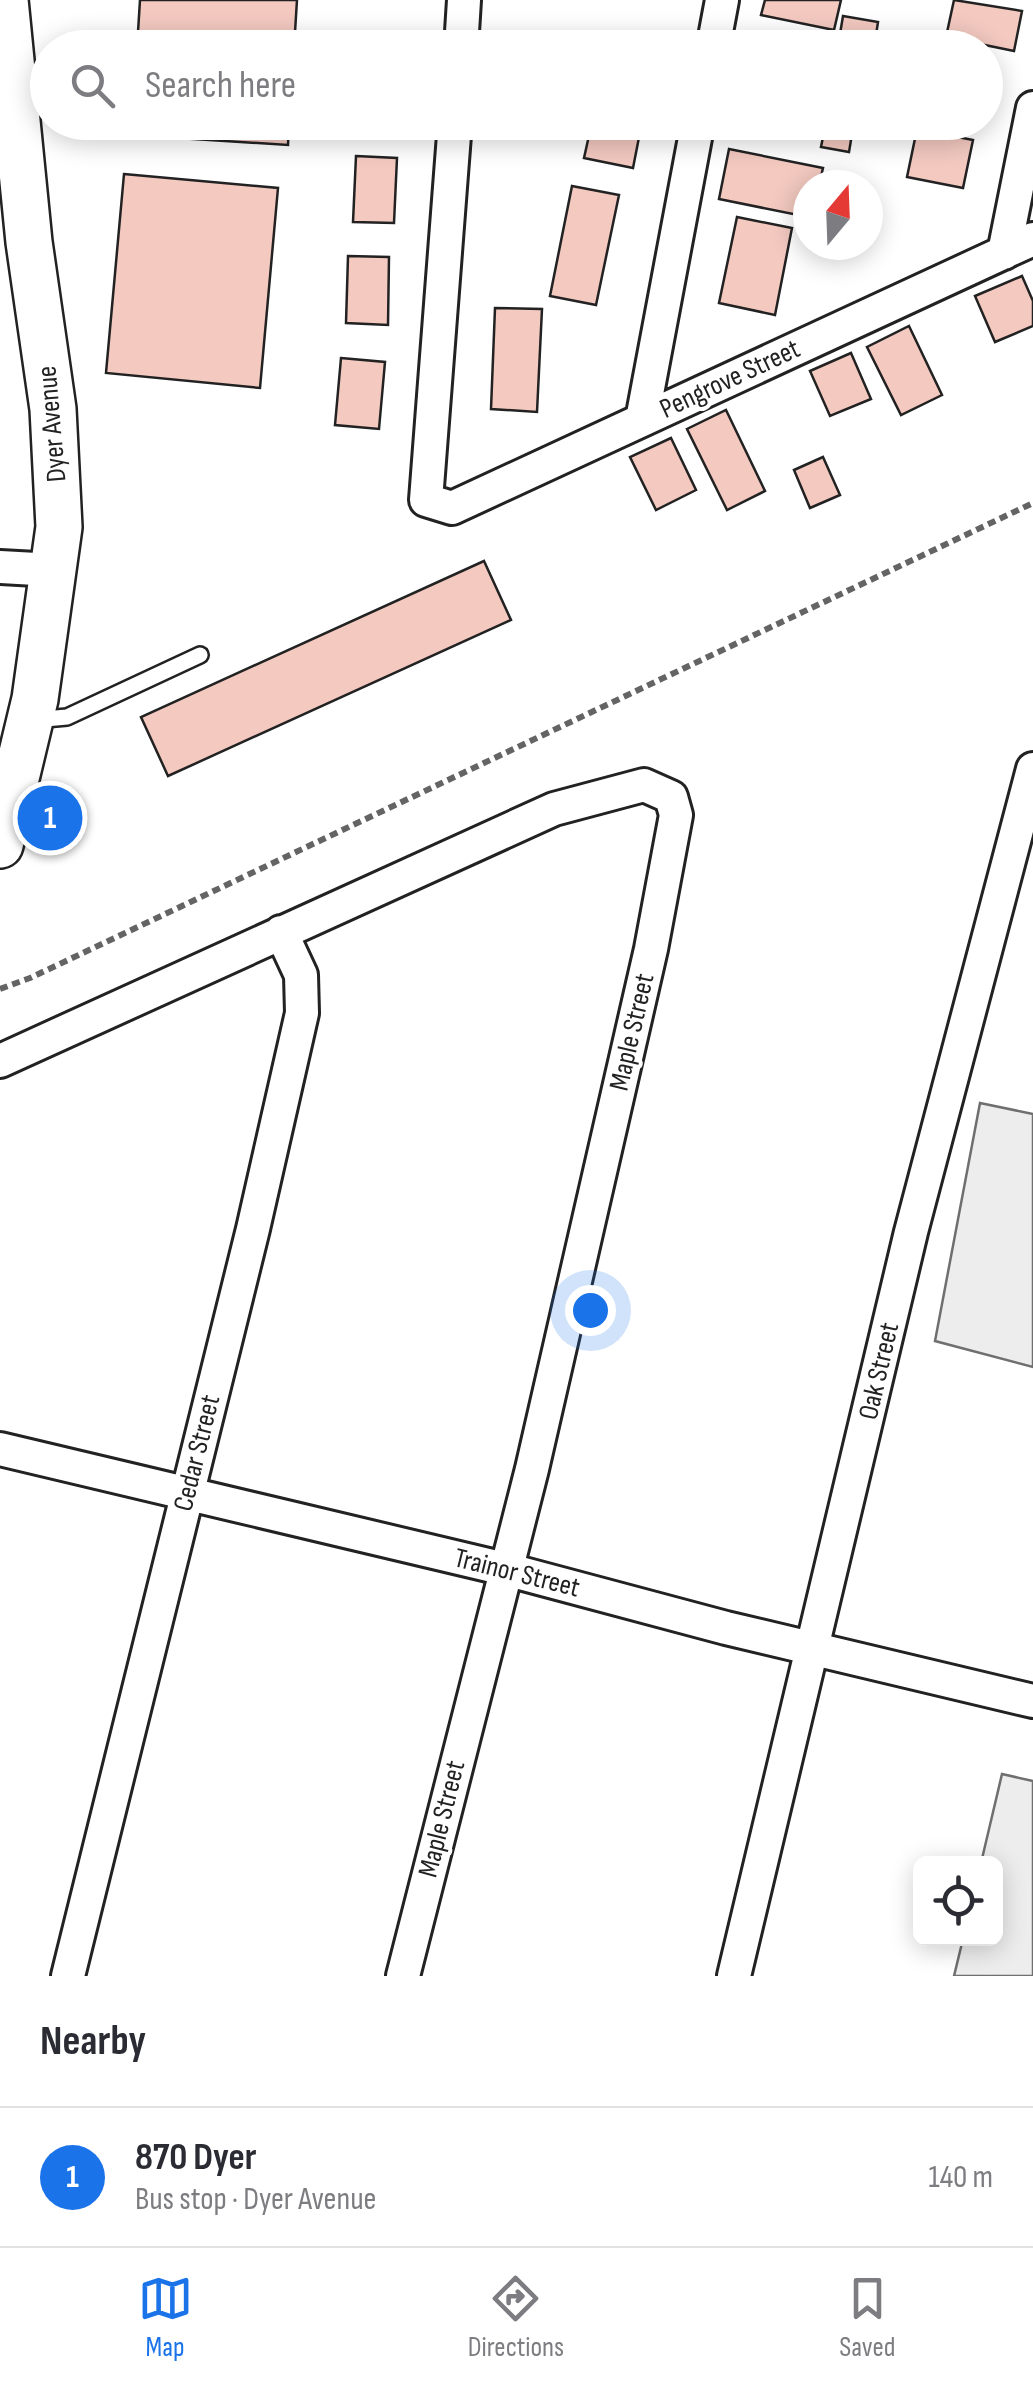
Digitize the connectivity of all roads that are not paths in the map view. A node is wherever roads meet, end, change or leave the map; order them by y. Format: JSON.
{"nodes":[{"id":1,"x":5,"y":0,"type":"edge"},
{"id":2,"x":464,"y":0,"type":"edge"},
{"id":3,"x":722,"y":0,"type":"edge"},
{"id":4,"x":462,"y":30,"type":"edge"},
{"id":5,"x":716,"y":30,"type":"edge"},
{"id":6,"x":1033,"y":108,"type":"edge"},
{"id":7,"x":454,"y":140,"type":"edge"},
{"id":8,"x":695,"y":140,"type":"edge"},
{"id":9,"x":1018,"y":246,"type":"edge"},
{"id":10,"x":642,"y":420,"type":"junction"},
{"id":11,"x":0,"y":567,"type":"edge"},
{"id":12,"x":54,"y":570,"type":"junction"},
{"id":13,"x":200,"y":655,"type":"dead end"},
{"id":14,"x":30,"y":721,"type":"junction"},
{"id":15,"x":1033,"y":769,"type":"edge"},
{"id":16,"x":0,"y":844,"type":"edge"},
{"id":17,"x":280,"y":932,"type":"junction"},
{"id":18,"x":0,"y":1061,"type":"edge"},
{"id":19,"x":0,"y":1448,"type":"edge"},
{"id":20,"x":186,"y":1494,"type":"junction"},
{"id":21,"x":505,"y":1568,"type":"junction"},
{"id":22,"x":814,"y":1649,"type":"junction"},
{"id":23,"x":1033,"y":1701,"type":"edge"},
{"id":24,"x":68,"y":1976,"type":"edge"},
{"id":25,"x":403,"y":1976,"type":"edge"},
{"id":26,"x":734,"y":1976,"type":"edge"}],
"edges":[{"from":1,"to":12,"type":"main road","name":"Dyer Avenue"},
{"from":2,"to":4,"type":"street"},
{"from":3,"to":5,"type":"street"},
{"from":6,"to":9,"type":"street"},
{"from":7,"to":10,"type":"street","name":"Pengrove Street"},
{"from":8,"to":10,"type":"street"},
{"from":9,"to":10,"type":"street","name":"Pengrove Street"},
{"from":11,"to":12,"type":"street"},
{"from":12,"to":14,"type":"main road","name":"Dyer Avenue"},
{"from":13,"to":14,"type":"lane"},
{"from":14,"to":16,"type":"main road","name":"Dyer Avenue"},
{"from":15,"to":22,"type":"street","name":"Oak Street"},
{"from":17,"to":18,"type":"street","name":"Maple Street"},
{"from":17,"to":20,"type":"street","name":"Cedar Street"},
{"from":17,"to":21,"type":"street","name":"Maple Street"},
{"from":19,"to":20,"type":"street","name":"Trainor Street"},
{"from":20,"to":21,"type":"street","name":"Trainor Street"},
{"from":20,"to":24,"type":"street","name":"Cedar Street"},
{"from":21,"to":22,"type":"street","name":"Trainor Street"},
{"from":21,"to":25,"type":"street","name":"Maple Street"},
{"from":22,"to":23,"type":"street","name":"Trainor Street"},
{"from":22,"to":26,"type":"street","name":"Oak Street"}]}
